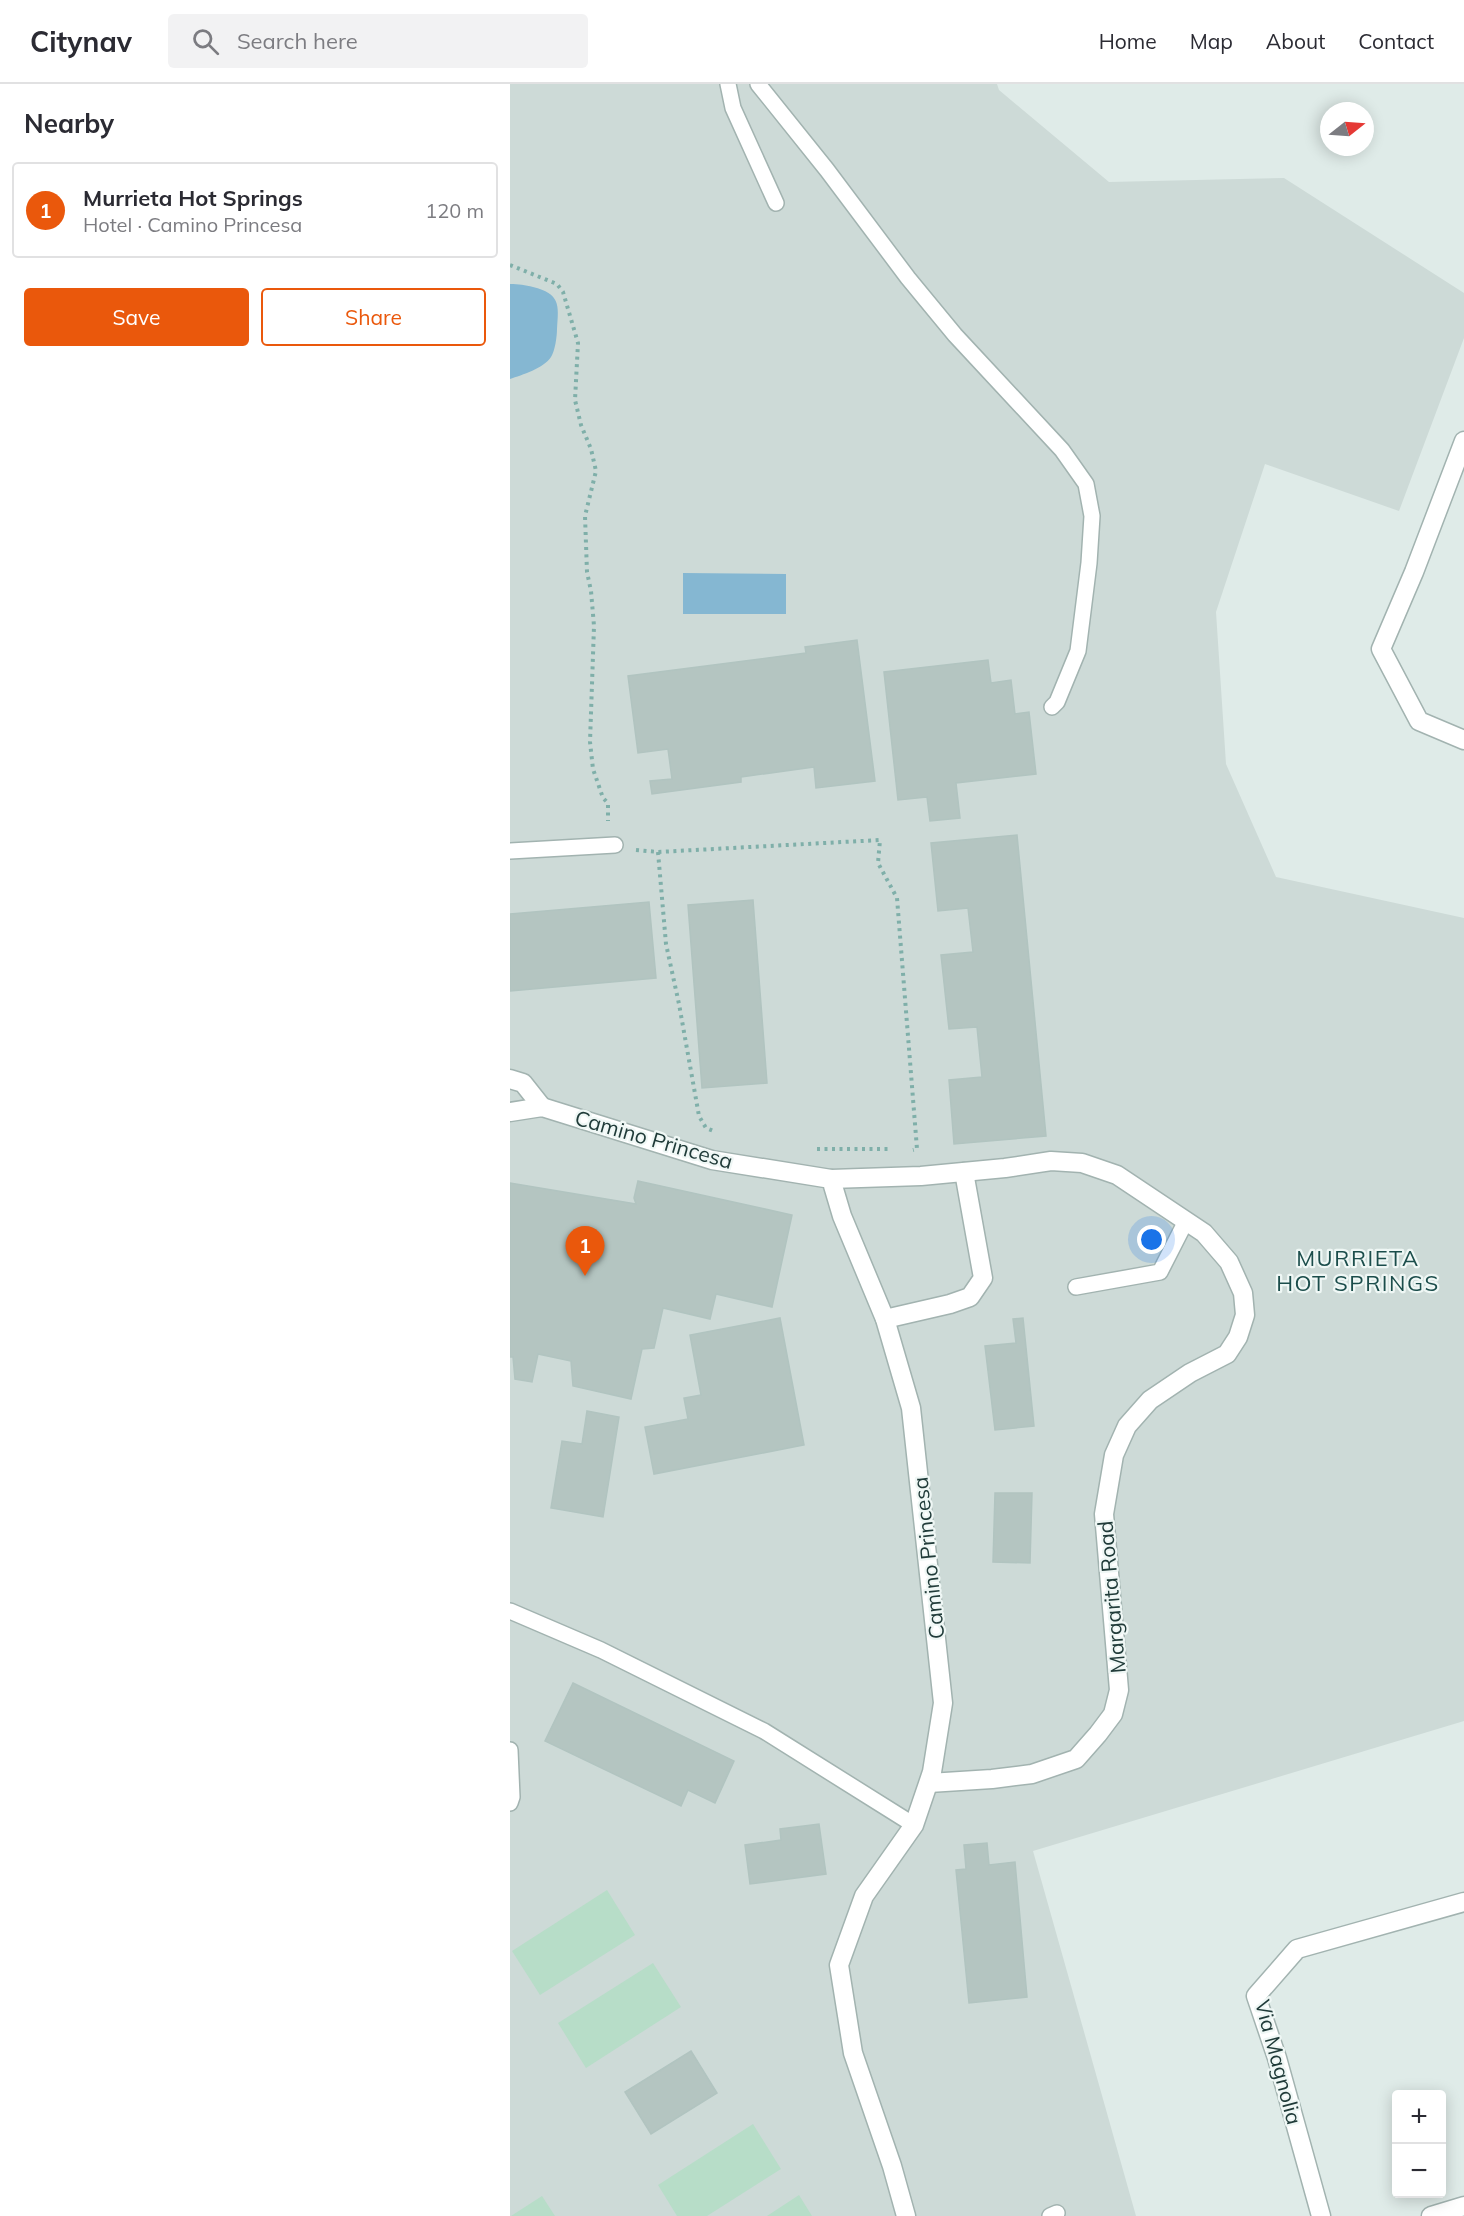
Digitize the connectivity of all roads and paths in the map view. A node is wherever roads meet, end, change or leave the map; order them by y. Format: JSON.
{"nodes":[{"id":1,"x":728,"y":84,"type":"edge"},
{"id":2,"x":758,"y":84,"type":"edge"},
{"id":3,"x":776,"y":203,"type":"dead end"},
{"id":4,"x":510,"y":265,"type":"edge"},
{"id":5,"x":1464,"y":441,"type":"edge"},
{"id":6,"x":1052,"y":707,"type":"dead end"},
{"id":7,"x":1464,"y":740,"type":"edge"},
{"id":8,"x":615,"y":845,"type":"junction"},
{"id":9,"x":510,"y":851,"type":"edge"},
{"id":10,"x":658,"y":852,"type":"junction"},
{"id":11,"x":510,"y":1079,"type":"edge"},
{"id":12,"x":542,"y":1107,"type":"junction"},
{"id":13,"x":510,"y":1112,"type":"edge"},
{"id":14,"x":726,"y":1137,"type":"dead end"},
{"id":15,"x":813,"y":1149,"type":"dead end"},
{"id":16,"x":891,"y":1150,"type":"dead end"},
{"id":17,"x":912,"y":1150,"type":"dead end"},
{"id":18,"x":964,"y":1172,"type":"junction"},
{"id":19,"x":831,"y":1179,"type":"junction"},
{"id":20,"x":1186,"y":1221,"type":"junction"},
{"id":21,"x":1076,"y":1287,"type":"dead end"},
{"id":22,"x":885,"y":1319,"type":"junction"},
{"id":23,"x":510,"y":1611,"type":"edge"},
{"id":24,"x":510,"y":1750,"type":"edge"},
{"id":25,"x":929,"y":1783,"type":"junction"},
{"id":26,"x":510,"y":1803,"type":"edge"},
{"id":27,"x":914,"y":1825,"type":"junction"},
{"id":28,"x":1464,"y":1902,"type":"edge"},
{"id":29,"x":1464,"y":2206,"type":"edge"},
{"id":30,"x":906,"y":2216,"type":"edge"},
{"id":31,"x":1321,"y":2216,"type":"edge"},
{"id":32,"x":1431,"y":2216,"type":"edge"}],
"edges":[{"from":1,"to":3,"type":"lane"},
{"from":2,"to":6,"type":"lane"},
{"from":4,"to":8,"type":"path"},
{"from":5,"to":7,"type":"street"},
{"from":8,"to":9,"type":"lane"},
{"from":8,"to":10,"type":"path"},
{"from":10,"to":14,"type":"path"},
{"from":10,"to":17,"type":"path"},
{"from":11,"to":12,"type":"street"},
{"from":12,"to":13,"type":"street","name":"Camino Princesa"},
{"from":12,"to":19,"type":"street","name":"Camino Princesa"},
{"from":15,"to":16,"type":"path"},
{"from":18,"to":19,"type":"street","name":"Margarita Road"},
{"from":18,"to":20,"type":"street","name":"Margarita Road"},
{"from":18,"to":22,"type":"street"},
{"from":19,"to":22,"type":"street","name":"Camino Princesa"},
{"from":20,"to":21,"type":"lane"},
{"from":20,"to":25,"type":"street","name":"Margarita Road"},
{"from":22,"to":25,"type":"street","name":"Camino Princesa"},
{"from":23,"to":27,"type":"lane"},
{"from":24,"to":26,"type":"lane"},
{"from":25,"to":27,"type":"street","name":"Camino Princesa"},
{"from":27,"to":30,"type":"street","name":"Camino Princesa"},
{"from":28,"to":31,"type":"street","name":"Via Magnolia"},
{"from":29,"to":32,"type":"street"}]}
